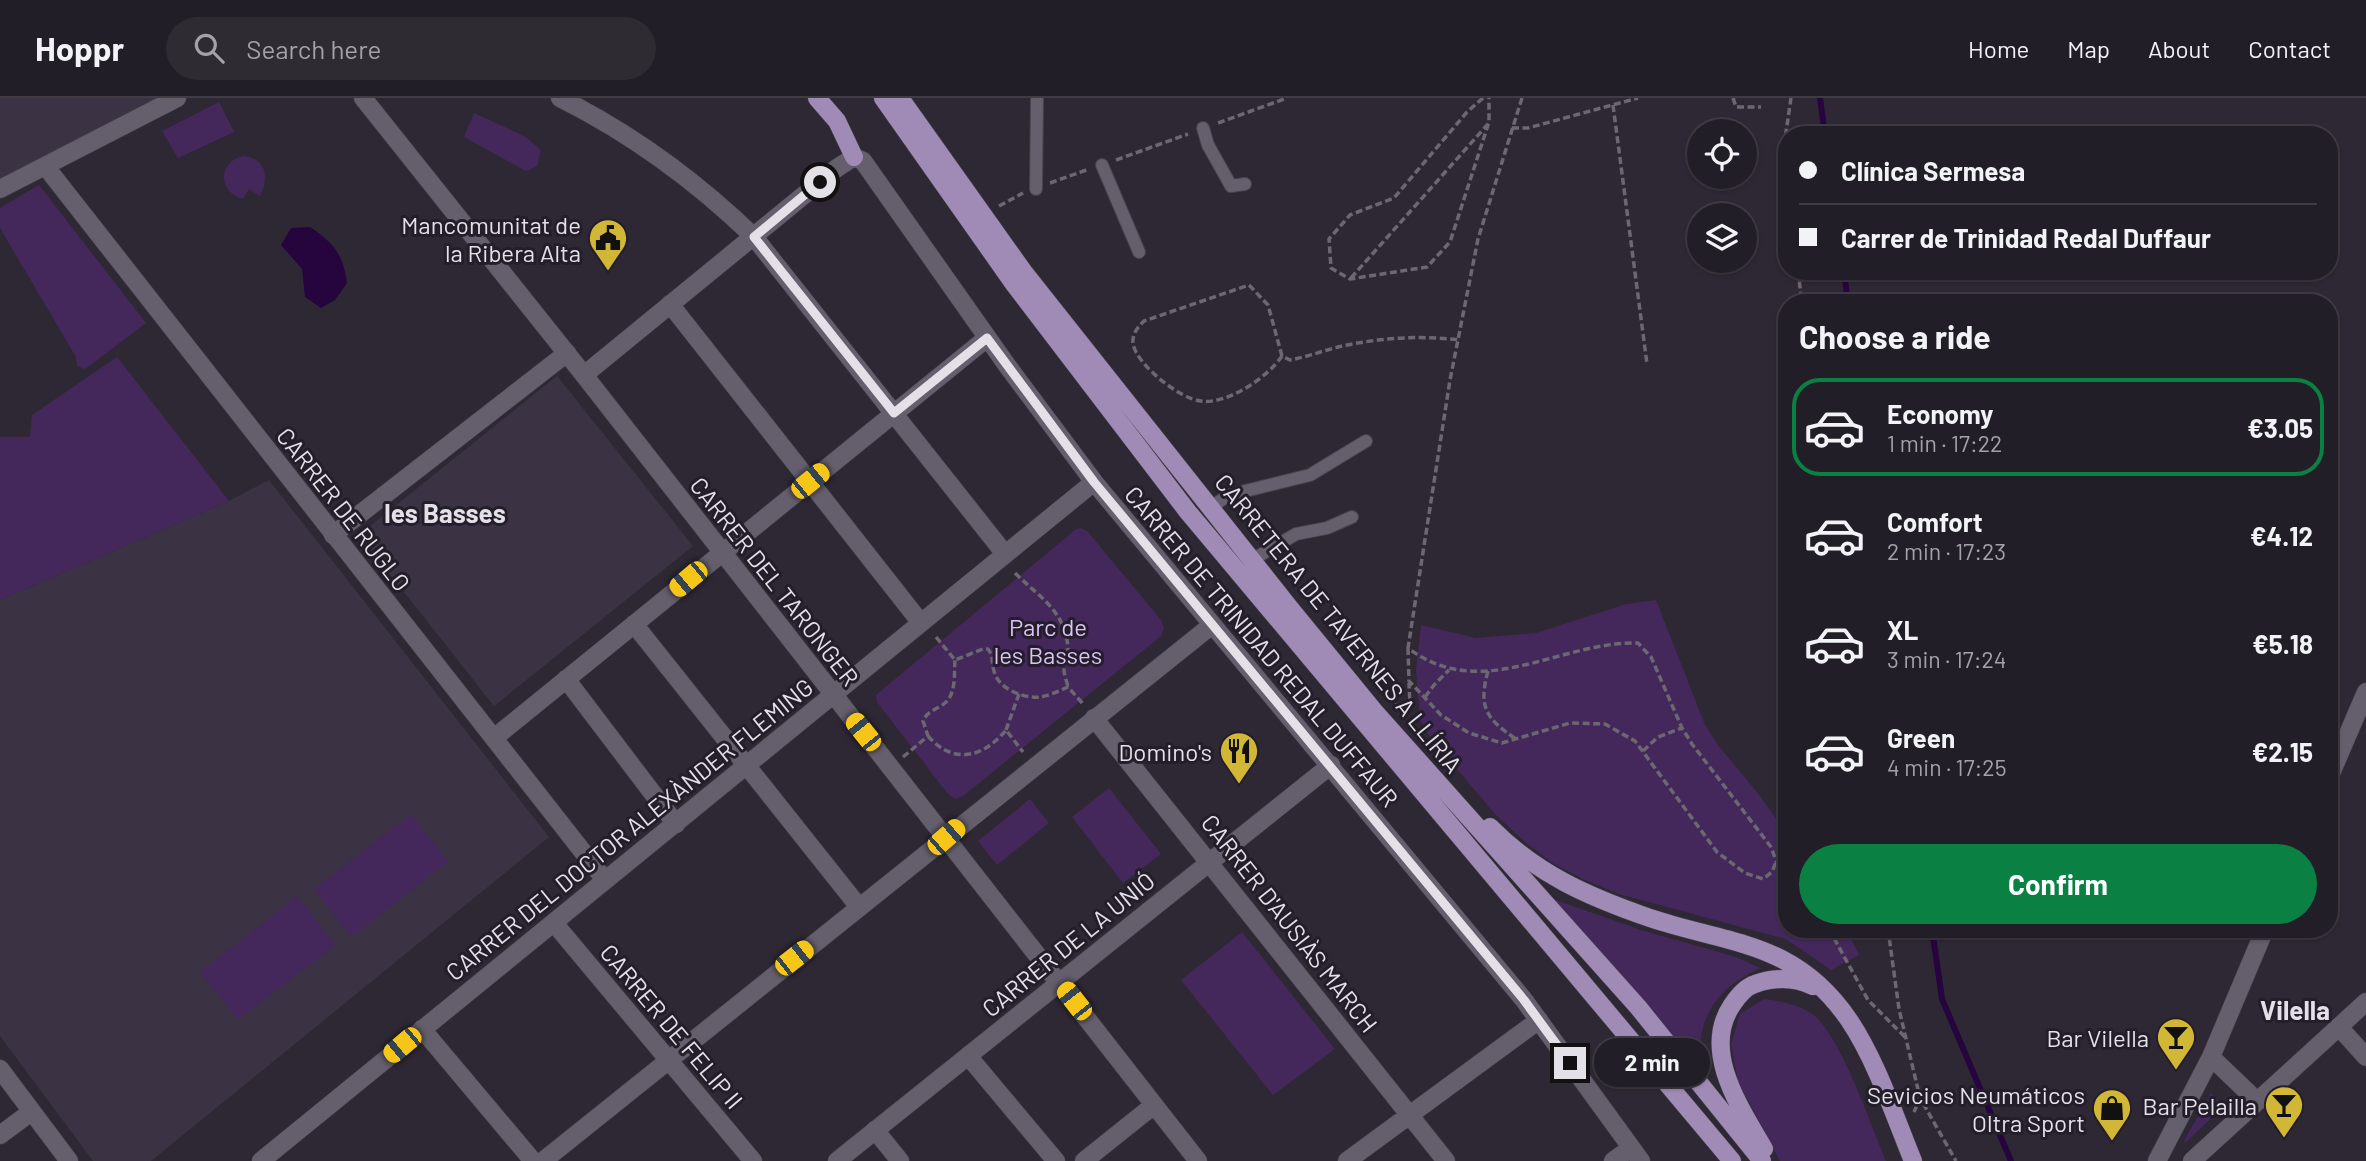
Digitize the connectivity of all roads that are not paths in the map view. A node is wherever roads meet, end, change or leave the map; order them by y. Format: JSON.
{"nodes":[{"id":1,"x":177,"y":98,"type":"edge"},
{"id":2,"x":363,"y":98,"type":"edge"},
{"id":3,"x":560,"y":98,"type":"edge"},
{"id":4,"x":817,"y":98,"type":"edge"},
{"id":5,"x":883,"y":98,"type":"edge"},
{"id":6,"x":900,"y":98,"type":"edge"},
{"id":7,"x":1037,"y":98,"type":"edge"},
{"id":8,"x":1203,"y":128,"type":"road end"},
{"id":9,"x":854,"y":157,"type":"junction"},
{"id":10,"x":1102,"y":165,"type":"road end"},
{"id":11,"x":46,"y":167,"type":"junction"},
{"id":12,"x":1245,"y":184,"type":"dead end"},
{"id":13,"x":0,"y":189,"type":"edge"},
{"id":14,"x":1036,"y":189,"type":"road end"},
{"id":15,"x":754,"y":237,"type":"junction"},
{"id":16,"x":1139,"y":252,"type":"dead end"},
{"id":17,"x":670,"y":304,"type":"junction"},
{"id":18,"x":987,"y":338,"type":"junction"},
{"id":19,"x":567,"y":353,"type":"junction"},
{"id":20,"x":584,"y":375,"type":"junction"},
{"id":21,"x":894,"y":413,"type":"junction"},
{"id":22,"x":1366,"y":441,"type":"dead end"},
{"id":23,"x":810,"y":481,"type":"junction"},
{"id":24,"x":1094,"y":482,"type":"junction"},
{"id":25,"x":1211,"y":507,"type":"junction"},
{"id":26,"x":1352,"y":517,"type":"dead end"},
{"id":27,"x":333,"y":535,"type":"junction"},
{"id":28,"x":721,"y":552,"type":"junction"},
{"id":29,"x":1005,"y":554,"type":"junction"},
{"id":30,"x":1252,"y":560,"type":"junction"},
{"id":31,"x":1289,"y":607,"type":"junction"},
{"id":32,"x":921,"y":623,"type":"junction"},
{"id":33,"x":634,"y":624,"type":"junction"},
{"id":34,"x":1212,"y":625,"type":"junction"},
{"id":35,"x":566,"y":679,"type":"junction"},
{"id":36,"x":2366,"y":692,"type":"edge"},
{"id":37,"x":832,"y":696,"type":"junction"},
{"id":38,"x":1094,"y":718,"type":"junction"},
{"id":39,"x":494,"y":738,"type":"junction"},
{"id":40,"x":2338,"y":757,"type":"edge"},
{"id":41,"x":1331,"y":765,"type":"junction"},
{"id":42,"x":747,"y":767,"type":"junction"},
{"id":43,"x":676,"y":824,"type":"junction"},
{"id":44,"x":946,"y":837,"type":"junction"},
{"id":45,"x":1210,"y":861,"type":"junction"},
{"id":46,"x":605,"y":880,"type":"junction"},
{"id":47,"x":859,"y":907,"type":"junction"},
{"id":48,"x":554,"y":923,"type":"junction"},
{"id":49,"x":2261,"y":938,"type":"edge"},
{"id":50,"x":1060,"y":982,"type":"junction"},
{"id":51,"x":1824,"y":991,"type":"junction"},
{"id":52,"x":2366,"y":1002,"type":"edge"},
{"id":53,"x":1539,"y":1020,"type":"junction"},
{"id":54,"x":2339,"y":1027,"type":"junction"},
{"id":55,"x":422,"y":1029,"type":"junction"},
{"id":56,"x":968,"y":1056,"type":"junction"},
{"id":57,"x":2211,"y":1057,"type":"junction"},
{"id":58,"x":2366,"y":1057,"type":"edge"},
{"id":59,"x":668,"y":1059,"type":"junction"},
{"id":60,"x":0,"y":1069,"type":"edge"},
{"id":61,"x":2257,"y":1101,"type":"junction"},
{"id":62,"x":1154,"y":1105,"type":"junction"},
{"id":63,"x":31,"y":1112,"type":"junction"},
{"id":64,"x":1410,"y":1115,"type":"junction"},
{"id":65,"x":875,"y":1130,"type":"junction"},
{"id":66,"x":0,"y":1135,"type":"edge"},
{"id":67,"x":1636,"y":1154,"type":"edge"},
{"id":68,"x":69,"y":1161,"type":"edge"},
{"id":69,"x":261,"y":1161,"type":"edge"},
{"id":70,"x":533,"y":1161,"type":"edge"},
{"id":71,"x":543,"y":1161,"type":"edge"},
{"id":72,"x":752,"y":1161,"type":"edge"},
{"id":73,"x":837,"y":1161,"type":"edge"},
{"id":74,"x":900,"y":1161,"type":"edge"},
{"id":75,"x":1056,"y":1161,"type":"edge"},
{"id":76,"x":1084,"y":1161,"type":"edge"},
{"id":77,"x":1198,"y":1161,"type":"edge"},
{"id":78,"x":1347,"y":1161,"type":"edge"},
{"id":79,"x":1446,"y":1161,"type":"edge"},
{"id":80,"x":1612,"y":1161,"type":"edge"},
{"id":81,"x":1732,"y":1161,"type":"edge"},
{"id":82,"x":1762,"y":1161,"type":"edge"},
{"id":83,"x":1770,"y":1161,"type":"edge"},
{"id":84,"x":1913,"y":1161,"type":"edge"},
{"id":85,"x":2157,"y":1161,"type":"edge"},
{"id":86,"x":2192,"y":1161,"type":"edge"}],
"edges":[{"from":1,"to":11,"type":"street"},
{"from":2,"to":19,"type":"street","name":"CARRER DEL TARONGER"},
{"from":3,"to":15,"type":"street"},
{"from":4,"to":9,"type":"main road"},
{"from":5,"to":81,"type":"main road","name":"CARRETERA DE TAVERNES A LLÍRIA"},
{"from":6,"to":25,"type":"main road","name":"CARRETERA DE TAVERNES A LLÍRIA"},
{"from":7,"to":14,"type":"lane"},
{"from":8,"to":12,"type":"lane"},
{"from":9,"to":15,"type":"street"},
{"from":9,"to":18,"type":"street","name":"CARRER DE TRINIDAD REDAL DUFFAUR"},
{"from":10,"to":16,"type":"lane"},
{"from":11,"to":13,"type":"street"},
{"from":11,"to":27,"type":"street","name":"CARRER DE RUGLO"},
{"from":15,"to":17,"type":"street"},
{"from":15,"to":21,"type":"street"},
{"from":17,"to":20,"type":"street"},
{"from":17,"to":23,"type":"street"},
{"from":18,"to":21,"type":"street"},
{"from":18,"to":24,"type":"street","name":"CARRER DE TRINIDAD REDAL DUFFAUR"},
{"from":19,"to":20,"type":"street","name":"CARRER DEL TARONGER"},
{"from":19,"to":27,"type":"street"},
{"from":20,"to":28,"type":"street","name":"CARRER DEL TARONGER"},
{"from":21,"to":23,"type":"street"},
{"from":21,"to":29,"type":"street"},
{"from":22,"to":25,"type":"lane"},
{"from":23,"to":28,"type":"street"},
{"from":23,"to":32,"type":"street"},
{"from":24,"to":29,"type":"street","name":"CARRER DEL DOCTOR ALEXÀNDER FLEMING"},
{"from":24,"to":34,"type":"street","name":"CARRER DE TRINIDAD REDAL DUFFAUR"},
{"from":25,"to":30,"type":"main road","name":"CARRETERA DE TAVERNES A LLÍRIA"},
{"from":26,"to":30,"type":"lane"},
{"from":27,"to":39,"type":"street","name":"CARRER DE RUGLO"},
{"from":28,"to":33,"type":"street"},
{"from":28,"to":37,"type":"street","name":"CARRER DEL TARONGER"},
{"from":29,"to":32,"type":"street","name":"CARRER DEL DOCTOR ALEXÀNDER FLEMING"},
{"from":30,"to":31,"type":"main road","name":"CARRETERA DE TAVERNES A LLÍRIA"},
{"from":31,"to":51,"type":"main road"},
{"from":31,"to":82,"type":"main road","name":"CARRETERA DE TAVERNES A LLÍRIA"},
{"from":32,"to":37,"type":"street","name":"CARRER DEL DOCTOR ALEXÀNDER FLEMING"},
{"from":33,"to":35,"type":"street"},
{"from":33,"to":42,"type":"street"},
{"from":34,"to":38,"type":"street"},
{"from":34,"to":41,"type":"street","name":"CARRER DE TRINIDAD REDAL DUFFAUR"},
{"from":35,"to":39,"type":"street"},
{"from":35,"to":43,"type":"street"},
{"from":36,"to":40,"type":"street"},
{"from":37,"to":42,"type":"street","name":"CARRER DEL DOCTOR ALEXÀNDER FLEMING"},
{"from":37,"to":44,"type":"street","name":"CARRER DEL TARONGER"},
{"from":38,"to":44,"type":"street"},
{"from":38,"to":45,"type":"street","name":"CARRER D'AUSIÀS MARCH"},
{"from":39,"to":46,"type":"street","name":"CARRER DE RUGLO"},
{"from":41,"to":45,"type":"street","name":"CARRER DE LA UNIÓ"},
{"from":41,"to":53,"type":"street","name":"CARRER DE TRINIDAD REDAL DUFFAUR"},
{"from":42,"to":43,"type":"street","name":"CARRER DEL DOCTOR ALEXÀNDER FLEMING"},
{"from":42,"to":47,"type":"street"},
{"from":43,"to":46,"type":"street","name":"CARRER DEL DOCTOR ALEXÀNDER FLEMING"},
{"from":44,"to":47,"type":"street"},
{"from":44,"to":50,"type":"street","name":"CARRER DEL TARONGER"},
{"from":45,"to":50,"type":"street","name":"CARRER DE LA UNIÓ"},
{"from":45,"to":64,"type":"street","name":"CARRER D'AUSIÀS MARCH"},
{"from":46,"to":48,"type":"street","name":"CARRER DEL DOCTOR ALEXÀNDER FLEMING"},
{"from":47,"to":59,"type":"street"},
{"from":48,"to":55,"type":"street","name":"CARRER DEL DOCTOR ALEXÀNDER FLEMING"},
{"from":48,"to":59,"type":"street","name":"CARRER DE FELIP II"},
{"from":49,"to":57,"type":"street"},
{"from":50,"to":56,"type":"street","name":"CARRER DE LA UNIÓ"},
{"from":50,"to":62,"type":"street","name":"CARRER DEL TARONGER"},
{"from":51,"to":83,"type":"main road"},
{"from":51,"to":84,"type":"main road"},
{"from":52,"to":54,"type":"street"},
{"from":53,"to":64,"type":"street"},
{"from":53,"to":67,"type":"street","name":"CARRER DE TRINIDAD REDAL DUFFAUR"},
{"from":54,"to":58,"type":"street"},
{"from":54,"to":61,"type":"street"},
{"from":55,"to":69,"type":"street","name":"CARRER DEL DOCTOR ALEXÀNDER FLEMING"},
{"from":55,"to":70,"type":"street"},
{"from":56,"to":65,"type":"street","name":"CARRER DE LA UNIÓ"},
{"from":56,"to":75,"type":"street"},
{"from":57,"to":61,"type":"street"},
{"from":57,"to":85,"type":"street"},
{"from":59,"to":71,"type":"street"},
{"from":59,"to":72,"type":"street","name":"CARRER DE FELIP II"},
{"from":60,"to":63,"type":"street"},
{"from":61,"to":86,"type":"street"},
{"from":62,"to":76,"type":"street"},
{"from":62,"to":77,"type":"street","name":"CARRER DEL TARONGER"},
{"from":63,"to":66,"type":"street"},
{"from":63,"to":68,"type":"street"},
{"from":64,"to":78,"type":"street"},
{"from":64,"to":79,"type":"street","name":"CARRER D'AUSIÀS MARCH"},
{"from":65,"to":73,"type":"street","name":"CARRER DE LA UNIÓ"},
{"from":65,"to":74,"type":"street"},
{"from":67,"to":80,"type":"street"}]}
